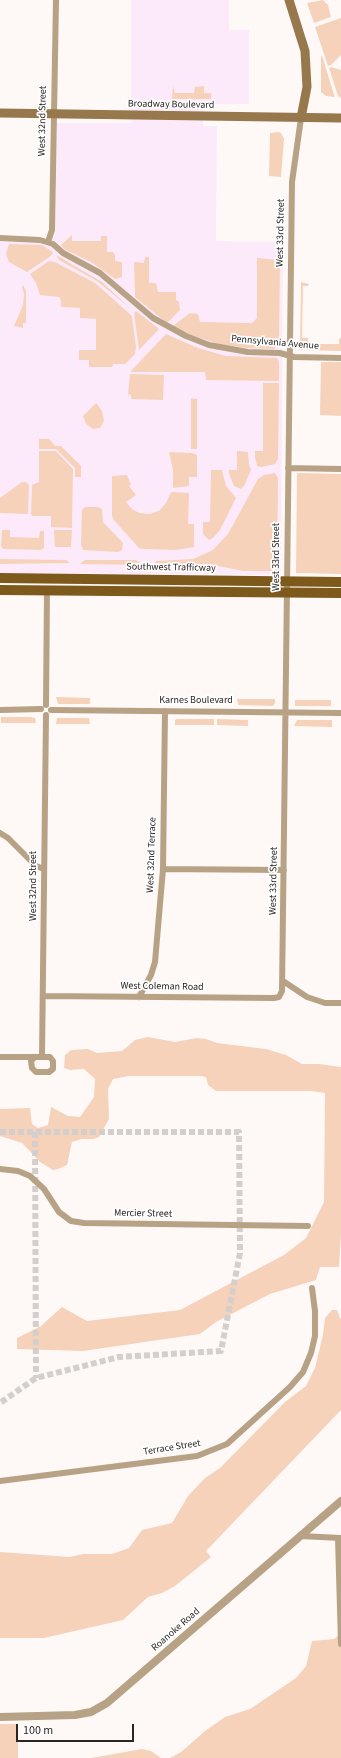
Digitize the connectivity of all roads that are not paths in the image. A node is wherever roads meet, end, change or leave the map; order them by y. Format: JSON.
{"nodes":[{"id":1,"x":56,"y":0,"type":"edge"},
{"id":2,"x":289,"y":0,"type":"edge"},
{"id":3,"x":0,"y":113,"type":"edge"},
{"id":4,"x":53,"y":114,"type":"junction"},
{"id":5,"x":301,"y":118,"type":"junction"},
{"id":6,"x":341,"y":118,"type":"edge"},
{"id":7,"x":0,"y":238,"type":"edge"},
{"id":8,"x":48,"y":242,"type":"junction"},
{"id":9,"x":289,"y":356,"type":"junction"},
{"id":10,"x":341,"y":358,"type":"edge"},
{"id":11,"x":288,"y":468,"type":"junction"},
{"id":12,"x":341,"y":469,"type":"edge"},
{"id":13,"x":0,"y":578,"type":"edge"},
{"id":14,"x":287,"y":581,"type":"junction"},
{"id":15,"x":341,"y":582,"type":"edge"},
{"id":16,"x":0,"y":590,"type":"edge"},
{"id":17,"x":47,"y":590,"type":"junction"},
{"id":18,"x":287,"y":593,"type":"junction"},
{"id":19,"x":341,"y":593,"type":"edge"},
{"id":20,"x":44,"y":707,"type":"junction"},
{"id":21,"x":0,"y":710,"type":"edge"},
{"id":22,"x":51,"y":710,"type":"junction"},
{"id":23,"x":165,"y":711,"type":"junction"},
{"id":24,"x":286,"y":712,"type":"junction"},
{"id":25,"x":341,"y":713,"type":"edge"},
{"id":26,"x":46,"y":715,"type":"junction"},
{"id":27,"x":0,"y":834,"type":"edge"},
{"id":28,"x":44,"y":869,"type":"junction"},
{"id":29,"x":164,"y":869,"type":"junction"},
{"id":30,"x":284,"y":870,"type":"junction"},
{"id":31,"x":283,"y":981,"type":"junction"},
{"id":32,"x":44,"y":996,"type":"junction"},
{"id":33,"x":139,"y":997,"type":"junction"},
{"id":34,"x":279,"y":997,"type":"joint"},
{"id":35,"x":341,"y":1003,"type":"edge"},
{"id":36,"x":0,"y":1057,"type":"edge"},
{"id":37,"x":35,"y":1057,"type":"junction"},
{"id":38,"x":42,"y":1057,"type":"junction"},
{"id":39,"x":0,"y":1169,"type":"edge"},
{"id":40,"x":308,"y":1226,"type":"dead end"},
{"id":41,"x":312,"y":1288,"type":"dead end"},
{"id":42,"x":0,"y":1481,"type":"edge"},
{"id":43,"x":341,"y":1501,"type":"edge"},
{"id":44,"x":300,"y":1536,"type":"junction"},
{"id":45,"x":340,"y":1538,"type":"edge"},
{"id":46,"x":341,"y":1644,"type":"edge"},
{"id":47,"x":0,"y":1717,"type":"edge"}],
"edges":[{"from":1,"to":4,"type":"street","name":"West 32nd Street"},
{"from":2,"to":5,"type":"main road"},
{"from":3,"to":4,"type":"main road","name":"Broadway Boulevard"},
{"from":4,"to":5,"type":"main road","name":"Broadway Boulevard"},
{"from":4,"to":8,"type":"street","name":"West 32nd Street"},
{"from":5,"to":6,"type":"main road","name":"Broadway Boulevard"},
{"from":5,"to":9,"type":"street","name":"West 33rd Street"},
{"from":7,"to":8,"type":"street"},
{"from":8,"to":9,"type":"street","name":"Pennsylvania Avenue"},
{"from":9,"to":10,"type":"street","name":"Pennsylvania Avenue"},
{"from":9,"to":11,"type":"street","name":"West 33rd Street"},
{"from":11,"to":12,"type":"street"},
{"from":11,"to":14,"type":"street","name":"West 33rd Street"},
{"from":13,"to":14,"type":"main road","name":"Southwest Trafficway"},
{"from":14,"to":15,"type":"main road","name":"Southwest Trafficway"},
{"from":14,"to":18,"type":"street","name":"West 33rd Street"},
{"from":16,"to":17,"type":"main road"},
{"from":17,"to":18,"type":"main road"},
{"from":17,"to":20,"type":"street"},
{"from":18,"to":19,"type":"main road"},
{"from":18,"to":24,"type":"street","name":"West 33rd Street"},
{"from":20,"to":21,"type":"street"},
{"from":20,"to":22,"type":"street"},
{"from":20,"to":26,"type":"street"},
{"from":22,"to":23,"type":"street","name":"Karnes Boulevard"},
{"from":22,"to":26,"type":"street"},
{"from":23,"to":24,"type":"street","name":"Karnes Boulevard"},
{"from":23,"to":29,"type":"street","name":"West 32nd Terrace"},
{"from":24,"to":25,"type":"street","name":"Karnes Boulevard"},
{"from":24,"to":30,"type":"street","name":"West 33rd Street"},
{"from":26,"to":28,"type":"street","name":"West 32nd Street"},
{"from":27,"to":28,"type":"street"},
{"from":28,"to":32,"type":"street","name":"West 32nd Street"},
{"from":29,"to":30,"type":"street"},
{"from":29,"to":33,"type":"street","name":"West 32nd Terrace"},
{"from":30,"to":31,"type":"street","name":"West 33rd Street"},
{"from":31,"to":34,"type":"street","name":"West 33rd Street"},
{"from":31,"to":35,"type":"street"},
{"from":32,"to":33,"type":"street","name":"West Coleman Road"},
{"from":32,"to":38,"type":"street","name":"West 32nd Street"},
{"from":33,"to":34,"type":"street","name":"West Coleman Road"},
{"from":36,"to":37,"type":"street"},
{"from":37,"to":38,"type":"street"},
{"from":37,"to":38,"type":"street"},
{"from":39,"to":40,"type":"street","name":"Mercier Street"},
{"from":41,"to":42,"type":"street","name":"Terrace Street"},
{"from":43,"to":44,"type":"street","name":"Roanoke Road"},
{"from":44,"to":45,"type":"street"},
{"from":44,"to":47,"type":"street","name":"Roanoke Road"},
{"from":45,"to":46,"type":"street"}]}
